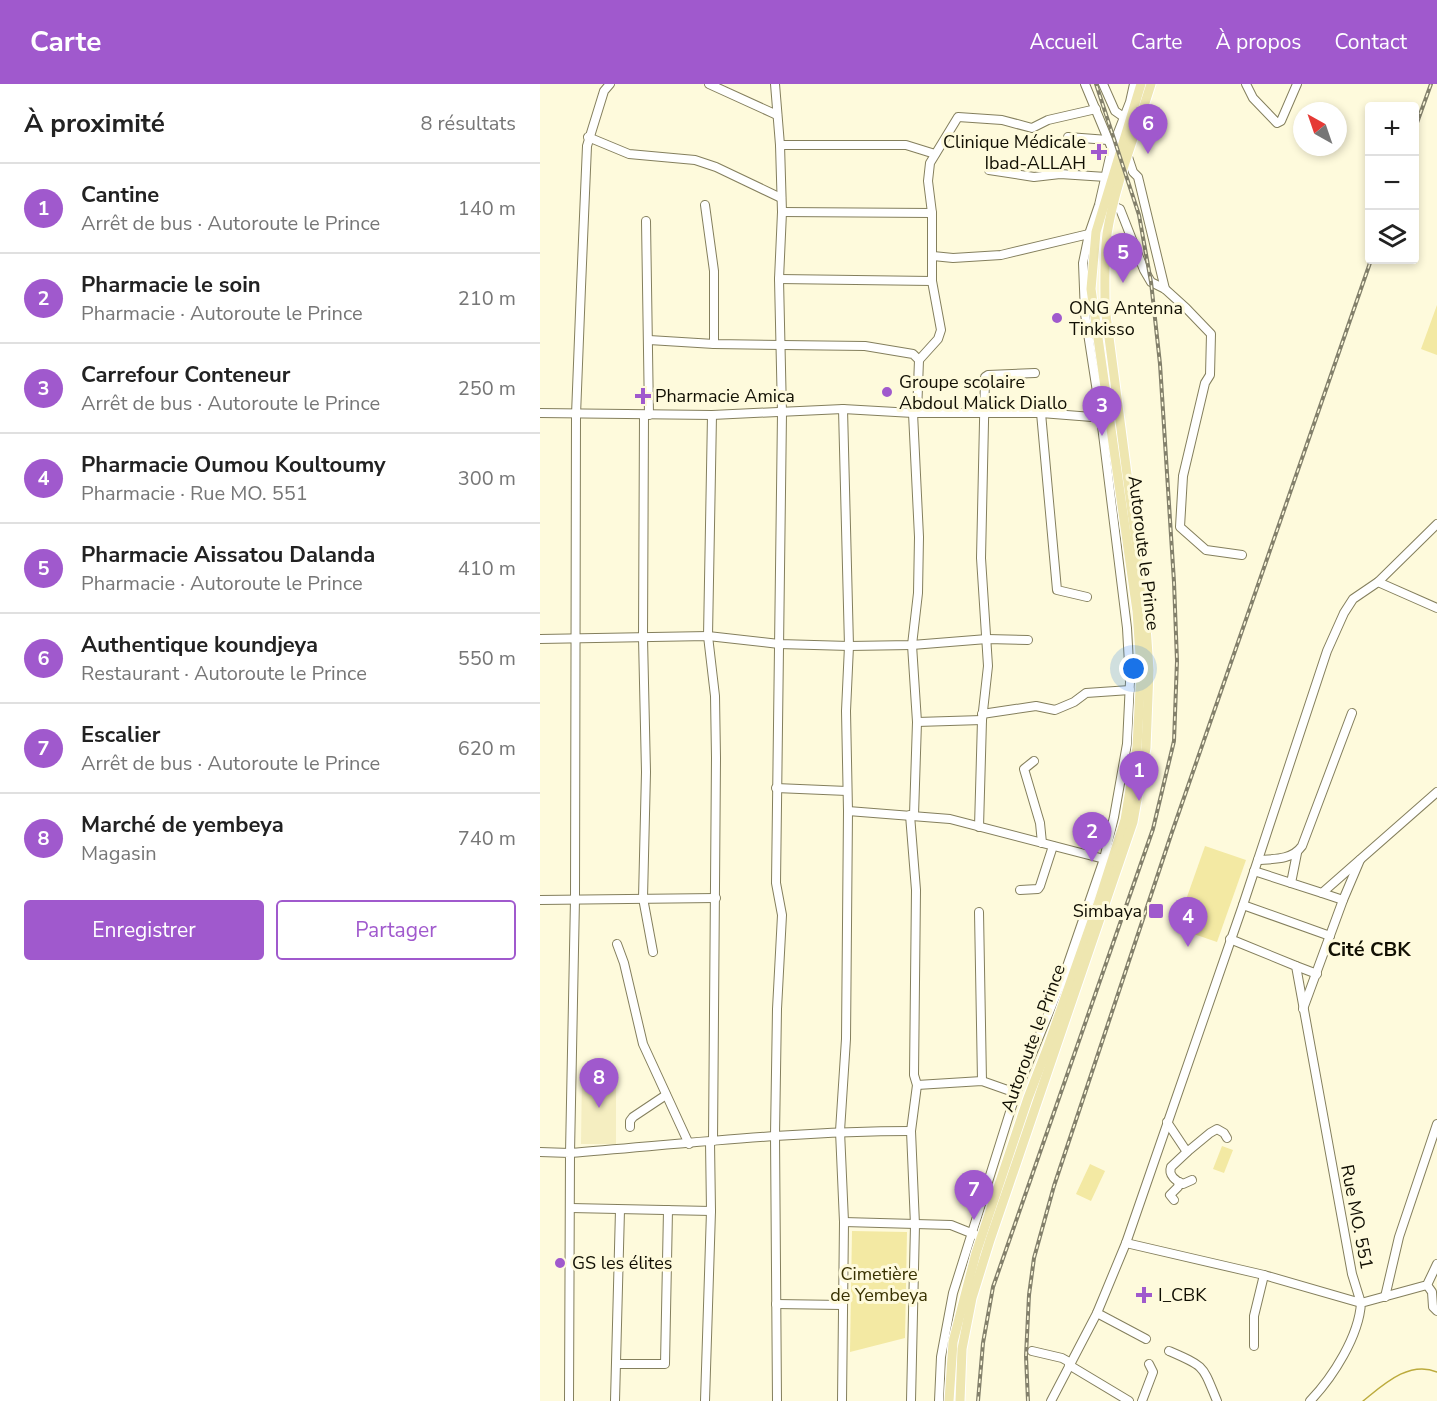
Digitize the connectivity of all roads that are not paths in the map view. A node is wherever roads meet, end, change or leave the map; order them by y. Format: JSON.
{"nodes":[{"id":1,"x":610,"y":84,"type":"edge"},
{"id":2,"x":709,"y":84,"type":"edge"},
{"id":3,"x":775,"y":84,"type":"edge"},
{"id":4,"x":1085,"y":84,"type":"edge"},
{"id":5,"x":1103,"y":84,"type":"edge"},
{"id":6,"x":1134,"y":84,"type":"edge"},
{"id":7,"x":1141,"y":84,"type":"edge"},
{"id":8,"x":1151,"y":84,"type":"edge"},
{"id":9,"x":1246,"y":84,"type":"edge"},
{"id":10,"x":1297,"y":84,"type":"edge"},
{"id":11,"x":1095,"y":109,"type":"junction"},
{"id":12,"x":777,"y":115,"type":"junction"},
{"id":13,"x":1125,"y":118,"type":"junction"},
{"id":14,"x":588,"y":137,"type":"junction"},
{"id":15,"x":1068,"y":137,"type":"dead end"},
{"id":16,"x":1108,"y":140,"type":"junction"},
{"id":17,"x":780,"y":145,"type":"junction"},
{"id":18,"x":1112,"y":148,"type":"junction"},
{"id":19,"x":935,"y":154,"type":"junction"},
{"id":20,"x":1128,"y":157,"type":"junction"},
{"id":21,"x":1116,"y":168,"type":"junction"},
{"id":22,"x":989,"y":170,"type":"dead end"},
{"id":23,"x":1106,"y":177,"type":"junction"},
{"id":24,"x":781,"y":198,"type":"junction"},
{"id":25,"x":705,"y":205,"type":"dead end"},
{"id":26,"x":1113,"y":206,"type":"junction"},
{"id":27,"x":782,"y":212,"type":"junction"},
{"id":28,"x":932,"y":213,"type":"junction"},
{"id":29,"x":646,"y":221,"type":"dead end"},
{"id":30,"x":1092,"y":233,"type":"junction"},
{"id":31,"x":933,"y":256,"type":"junction"},
{"id":32,"x":779,"y":279,"type":"junction"},
{"id":33,"x":933,"y":281,"type":"junction"},
{"id":34,"x":1165,"y":289,"type":"junction"},
{"id":35,"x":649,"y":340,"type":"junction"},
{"id":36,"x":714,"y":344,"type":"junction"},
{"id":37,"x":780,"y":346,"type":"junction"},
{"id":38,"x":919,"y":360,"type":"junction"},
{"id":39,"x":1035,"y":373,"type":"dead end"},
{"id":40,"x":843,"y":409,"type":"junction"},
{"id":41,"x":540,"y":413,"type":"edge"},
{"id":42,"x":782,"y":413,"type":"junction"},
{"id":43,"x":915,"y":413,"type":"junction"},
{"id":44,"x":984,"y":413,"type":"junction"},
{"id":45,"x":1041,"y":413,"type":"junction"},
{"id":46,"x":576,"y":415,"type":"junction"},
{"id":47,"x":646,"y":415,"type":"junction"},
{"id":48,"x":712,"y":415,"type":"junction"},
{"id":49,"x":1105,"y":418,"type":"junction"},
{"id":50,"x":1437,"y":524,"type":"edge"},
{"id":51,"x":1242,"y":555,"type":"dead end"},
{"id":52,"x":1378,"y":582,"type":"junction"},
{"id":53,"x":1088,"y":597,"type":"dead end"},
{"id":54,"x":1437,"y":608,"type":"edge"},
{"id":55,"x":708,"y":636,"type":"junction"},
{"id":56,"x":643,"y":638,"type":"junction"},
{"id":57,"x":540,"y":639,"type":"edge"},
{"id":58,"x":575,"y":639,"type":"junction"},
{"id":59,"x":987,"y":639,"type":"junction"},
{"id":60,"x":1028,"y":640,"type":"dead end"},
{"id":61,"x":779,"y":644,"type":"junction"},
{"id":62,"x":912,"y":645,"type":"junction"},
{"id":63,"x":849,"y":646,"type":"junction"},
{"id":64,"x":1130,"y":690,"type":"junction"},
{"id":65,"x":1352,"y":713,"type":"dead end"},
{"id":66,"x":982,"y":717,"type":"junction"},
{"id":67,"x":917,"y":722,"type":"junction"},
{"id":68,"x":1034,"y":761,"type":"dead end"},
{"id":69,"x":776,"y":788,"type":"junction"},
{"id":70,"x":847,"y":792,"type":"junction"},
{"id":71,"x":1437,"y":792,"type":"edge"},
{"id":72,"x":848,"y":811,"type":"junction"},
{"id":73,"x":912,"y":815,"type":"junction"},
{"id":74,"x":979,"y":826,"type":"junction"},
{"id":75,"x":1042,"y":843,"type":"junction"},
{"id":76,"x":1053,"y":846,"type":"junction"},
{"id":77,"x":1297,"y":853,"type":"junction"},
{"id":78,"x":1362,"y":857,"type":"junction"},
{"id":79,"x":1108,"y":860,"type":"junction"},
{"id":80,"x":1257,"y":860,"type":"junction"},
{"id":81,"x":1254,"y":871,"type":"junction"},
{"id":82,"x":1291,"y":883,"type":"junction"},
{"id":83,"x":1020,"y":891,"type":"dead end"},
{"id":84,"x":1322,"y":893,"type":"junction"},
{"id":85,"x":643,"y":898,"type":"junction"},
{"id":86,"x":716,"y":898,"type":"junction"},
{"id":87,"x":575,"y":899,"type":"junction"},
{"id":88,"x":540,"y":900,"type":"edge"},
{"id":89,"x":1343,"y":900,"type":"junction"},
{"id":90,"x":1243,"y":905,"type":"junction"},
{"id":91,"x":979,"y":912,"type":"dead end"},
{"id":92,"x":1330,"y":936,"type":"junction"},
{"id":93,"x":1230,"y":939,"type":"junction"},
{"id":94,"x":617,"y":944,"type":"dead end"},
{"id":95,"x":653,"y":951,"type":"dead end"},
{"id":96,"x":1296,"y":966,"type":"junction"},
{"id":97,"x":1317,"y":974,"type":"junction"},
{"id":98,"x":1067,"y":979,"type":"junction"},
{"id":99,"x":1303,"y":1010,"type":"junction"},
{"id":100,"x":982,"y":1082,"type":"junction"},
{"id":101,"x":916,"y":1085,"type":"junction"},
{"id":102,"x":1016,"y":1092,"type":"junction"},
{"id":103,"x":666,"y":1095,"type":"junction"},
{"id":104,"x":1167,"y":1122,"type":"junction"},
{"id":105,"x":1437,"y":1124,"type":"edge"},
{"id":106,"x":630,"y":1127,"type":"dead end"},
{"id":107,"x":840,"y":1131,"type":"junction"},
{"id":108,"x":911,"y":1131,"type":"junction"},
{"id":109,"x":775,"y":1135,"type":"junction"},
{"id":110,"x":1227,"y":1138,"type":"dead end"},
{"id":111,"x":712,"y":1142,"type":"junction"},
{"id":112,"x":689,"y":1144,"type":"junction"},
{"id":113,"x":1434,"y":1147,"type":"edge"},
{"id":114,"x":540,"y":1152,"type":"edge"},
{"id":115,"x":1187,"y":1152,"type":"junction"},
{"id":116,"x":570,"y":1153,"type":"junction"},
{"id":117,"x":1192,"y":1180,"type":"dead end"},
{"id":118,"x":1179,"y":1182,"type":"junction"},
{"id":119,"x":1174,"y":1200,"type":"dead end"},
{"id":120,"x":571,"y":1209,"type":"junction"},
{"id":121,"x":620,"y":1210,"type":"junction"},
{"id":122,"x":668,"y":1210,"type":"junction"},
{"id":123,"x":711,"y":1211,"type":"junction"},
{"id":124,"x":844,"y":1222,"type":"junction"},
{"id":125,"x":915,"y":1224,"type":"junction"},
{"id":126,"x":977,"y":1235,"type":"junction"},
{"id":127,"x":1126,"y":1243,"type":"junction"},
{"id":128,"x":1436,"y":1267,"type":"edge"},
{"id":129,"x":1264,"y":1275,"type":"junction"},
{"id":130,"x":1427,"y":1285,"type":"junction"},
{"id":131,"x":1385,"y":1297,"type":"junction"},
{"id":132,"x":1361,"y":1303,"type":"junction"},
{"id":133,"x":776,"y":1304,"type":"junction"},
{"id":134,"x":842,"y":1305,"type":"junction"},
{"id":135,"x":1437,"y":1311,"type":"edge"},
{"id":136,"x":1097,"y":1313,"type":"junction"},
{"id":137,"x":1146,"y":1339,"type":"dead end"},
{"id":138,"x":1254,"y":1346,"type":"dead end"},
{"id":139,"x":1032,"y":1351,"type":"dead end"},
{"id":140,"x":1169,"y":1351,"type":"dead end"},
{"id":141,"x":616,"y":1364,"type":"junction"},
{"id":142,"x":1070,"y":1364,"type":"junction"},
{"id":143,"x":1149,"y":1364,"type":"dead end"},
{"id":144,"x":569,"y":1401,"type":"edge"},
{"id":145,"x":615,"y":1401,"type":"edge"},
{"id":146,"x":705,"y":1401,"type":"edge"},
{"id":147,"x":777,"y":1401,"type":"edge"},
{"id":148,"x":842,"y":1401,"type":"edge"},
{"id":149,"x":911,"y":1401,"type":"edge"},
{"id":150,"x":939,"y":1401,"type":"edge"},
{"id":151,"x":949,"y":1401,"type":"edge"},
{"id":152,"x":960,"y":1401,"type":"edge"},
{"id":153,"x":1051,"y":1401,"type":"edge"},
{"id":154,"x":1129,"y":1401,"type":"edge"},
{"id":155,"x":1142,"y":1401,"type":"edge"},
{"id":156,"x":1217,"y":1401,"type":"edge"},
{"id":157,"x":1310,"y":1401,"type":"edge"}],
"edges":[{"from":1,"to":14,"type":"street"},
{"from":2,"to":12,"type":"street"},
{"from":3,"to":12,"type":"street"},
{"from":4,"to":11,"type":"street"},
{"from":5,"to":13,"type":"street"},
{"from":6,"to":13,"type":"street"},
{"from":7,"to":21,"type":"main road","name":"Autoroute le Prince"},
{"from":8,"to":20,"type":"main road","name":"Autoroute le Prince"},
{"from":9,"to":10,"type":"street"},
{"from":11,"to":16,"type":"street"},
{"from":11,"to":19,"type":"street"},
{"from":12,"to":17,"type":"street"},
{"from":13,"to":18,"type":"street"},
{"from":14,"to":24,"type":"street"},
{"from":14,"to":46,"type":"street"},
{"from":15,"to":16,"type":"street"},
{"from":16,"to":18,"type":"street"},
{"from":17,"to":19,"type":"street"},
{"from":17,"to":24,"type":"street"},
{"from":18,"to":21,"type":"street"},
{"from":18,"to":23,"type":"street"},
{"from":19,"to":28,"type":"street"},
{"from":20,"to":26,"type":"main road","name":"Autoroute le Prince"},
{"from":20,"to":34,"type":"street"},
{"from":21,"to":30,"type":"main road","name":"Autoroute le Prince"},
{"from":22,"to":23,"type":"street"},
{"from":23,"to":30,"type":"street"},
{"from":24,"to":27,"type":"street"},
{"from":25,"to":36,"type":"street"},
{"from":26,"to":34,"type":"street"},
{"from":26,"to":152,"type":"main road","name":"Autoroute le Prince"},
{"from":27,"to":28,"type":"street"},
{"from":27,"to":32,"type":"street"},
{"from":28,"to":31,"type":"street"},
{"from":29,"to":35,"type":"street"},
{"from":30,"to":31,"type":"street"},
{"from":30,"to":49,"type":"main road","name":"Autoroute le Prince"},
{"from":31,"to":33,"type":"street"},
{"from":32,"to":33,"type":"street"},
{"from":32,"to":37,"type":"street"},
{"from":33,"to":38,"type":"street"},
{"from":34,"to":51,"type":"street"},
{"from":35,"to":36,"type":"street"},
{"from":35,"to":47,"type":"street"},
{"from":36,"to":37,"type":"street"},
{"from":37,"to":38,"type":"street"},
{"from":37,"to":42,"type":"street"},
{"from":38,"to":43,"type":"street"},
{"from":39,"to":44,"type":"street"},
{"from":40,"to":42,"type":"street"},
{"from":40,"to":43,"type":"street"},
{"from":40,"to":63,"type":"street"},
{"from":41,"to":46,"type":"street"},
{"from":42,"to":48,"type":"street"},
{"from":42,"to":61,"type":"street"},
{"from":43,"to":44,"type":"street"},
{"from":43,"to":62,"type":"street"},
{"from":44,"to":45,"type":"street"},
{"from":44,"to":59,"type":"street"},
{"from":45,"to":49,"type":"street"},
{"from":45,"to":53,"type":"street"},
{"from":46,"to":47,"type":"street"},
{"from":46,"to":58,"type":"street"},
{"from":47,"to":48,"type":"street"},
{"from":47,"to":56,"type":"street"},
{"from":48,"to":55,"type":"street"},
{"from":49,"to":64,"type":"street"},
{"from":49,"to":79,"type":"main road","name":"Autoroute le Prince"},
{"from":50,"to":52,"type":"street"},
{"from":52,"to":54,"type":"street"},
{"from":52,"to":80,"type":"street"},
{"from":55,"to":56,"type":"street"},
{"from":55,"to":61,"type":"street"},
{"from":55,"to":86,"type":"street"},
{"from":56,"to":58,"type":"street"},
{"from":56,"to":85,"type":"street"},
{"from":57,"to":58,"type":"street"},
{"from":58,"to":87,"type":"street"},
{"from":59,"to":60,"type":"street"},
{"from":59,"to":62,"type":"street"},
{"from":59,"to":66,"type":"street"},
{"from":61,"to":63,"type":"street"},
{"from":61,"to":69,"type":"street"},
{"from":62,"to":63,"type":"street"},
{"from":62,"to":67,"type":"street"},
{"from":63,"to":70,"type":"street"},
{"from":64,"to":66,"type":"street"},
{"from":64,"to":79,"type":"street"},
{"from":65,"to":77,"type":"street"},
{"from":66,"to":67,"type":"street"},
{"from":66,"to":74,"type":"street"},
{"from":67,"to":73,"type":"street"},
{"from":68,"to":75,"type":"street"},
{"from":69,"to":70,"type":"street"},
{"from":69,"to":109,"type":"street"},
{"from":70,"to":72,"type":"street"},
{"from":71,"to":78,"type":"street"},
{"from":72,"to":73,"type":"street"},
{"from":72,"to":107,"type":"street"},
{"from":73,"to":74,"type":"street"},
{"from":73,"to":101,"type":"street"},
{"from":74,"to":75,"type":"street"},
{"from":75,"to":76,"type":"street"},
{"from":76,"to":79,"type":"street"},
{"from":76,"to":83,"type":"street"},
{"from":77,"to":80,"type":"street"},
{"from":77,"to":82,"type":"street"},
{"from":78,"to":84,"type":"street"},
{"from":78,"to":89,"type":"street"},
{"from":79,"to":98,"type":"main road","name":"Autoroute le Prince"},
{"from":80,"to":81,"type":"street"},
{"from":81,"to":82,"type":"street"},
{"from":81,"to":90,"type":"street"},
{"from":82,"to":84,"type":"street"},
{"from":84,"to":89,"type":"street"},
{"from":85,"to":86,"type":"street"},
{"from":85,"to":87,"type":"street"},
{"from":85,"to":95,"type":"street"},
{"from":86,"to":111,"type":"street"},
{"from":87,"to":88,"type":"street"},
{"from":87,"to":116,"type":"street"},
{"from":89,"to":92,"type":"street"},
{"from":90,"to":92,"type":"street"},
{"from":90,"to":93,"type":"street"},
{"from":91,"to":100,"type":"street"},
{"from":92,"to":97,"type":"street"},
{"from":93,"to":96,"type":"street"},
{"from":93,"to":104,"type":"street"},
{"from":94,"to":103,"type":"street"},
{"from":96,"to":97,"type":"street"},
{"from":96,"to":99,"type":"street","name":"Rue MO. 551"},
{"from":97,"to":99,"type":"street"},
{"from":98,"to":102,"type":"street"},
{"from":98,"to":126,"type":"main road","name":"Autoroute le Prince"},
{"from":99,"to":132,"type":"street","name":"Rue MO. 551"},
{"from":100,"to":101,"type":"street"},
{"from":100,"to":102,"type":"street"},
{"from":101,"to":108,"type":"street"},
{"from":102,"to":126,"type":"street"},
{"from":103,"to":106,"type":"street"},
{"from":103,"to":112,"type":"street"},
{"from":104,"to":115,"type":"street"},
{"from":104,"to":127,"type":"street"},
{"from":105,"to":113,"type":"street"},
{"from":107,"to":108,"type":"street"},
{"from":107,"to":109,"type":"street"},
{"from":107,"to":124,"type":"street"},
{"from":108,"to":125,"type":"street"},
{"from":109,"to":111,"type":"street"},
{"from":109,"to":133,"type":"street"},
{"from":110,"to":115,"type":"street"},
{"from":111,"to":112,"type":"street"},
{"from":111,"to":123,"type":"street"},
{"from":112,"to":116,"type":"street"},
{"from":113,"to":131,"type":"street"},
{"from":114,"to":116,"type":"street"},
{"from":115,"to":118,"type":"street"},
{"from":116,"to":120,"type":"street"},
{"from":117,"to":118,"type":"street"},
{"from":118,"to":119,"type":"street"},
{"from":120,"to":121,"type":"street"},
{"from":120,"to":144,"type":"street"},
{"from":121,"to":122,"type":"street"},
{"from":121,"to":141,"type":"street"},
{"from":122,"to":123,"type":"street"},
{"from":122,"to":141,"type":"street"},
{"from":123,"to":146,"type":"street"},
{"from":124,"to":125,"type":"street"},
{"from":124,"to":134,"type":"street"},
{"from":125,"to":126,"type":"street"},
{"from":125,"to":149,"type":"street"},
{"from":126,"to":150,"type":"street"},
{"from":126,"to":151,"type":"main road","name":"Autoroute le Prince"},
{"from":127,"to":129,"type":"street"},
{"from":127,"to":136,"type":"street"},
{"from":128,"to":130,"type":"street"},
{"from":129,"to":132,"type":"street"},
{"from":129,"to":138,"type":"street"},
{"from":130,"to":131,"type":"street"},
{"from":130,"to":135,"type":"street"},
{"from":131,"to":132,"type":"street"},
{"from":132,"to":157,"type":"street"},
{"from":133,"to":134,"type":"street"},
{"from":133,"to":147,"type":"street"},
{"from":134,"to":148,"type":"street"},
{"from":136,"to":137,"type":"street"},
{"from":136,"to":142,"type":"street"},
{"from":139,"to":142,"type":"street"},
{"from":140,"to":156,"type":"street"},
{"from":141,"to":145,"type":"street"},
{"from":142,"to":153,"type":"street"},
{"from":142,"to":154,"type":"street"},
{"from":143,"to":155,"type":"street"}]}
